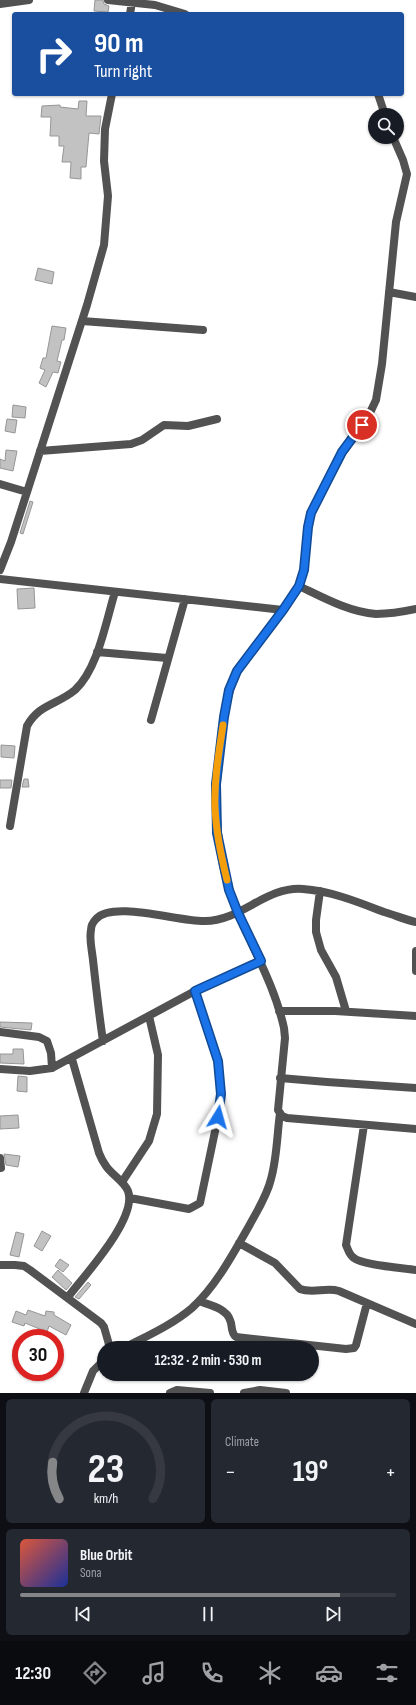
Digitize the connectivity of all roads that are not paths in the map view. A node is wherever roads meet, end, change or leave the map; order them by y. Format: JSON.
{"nodes":[{"id":1,"x":29,"y":0,"type":"edge"},
{"id":2,"x":108,"y":0,"type":"edge"},
{"id":3,"x":132,"y":2,"type":"junction"},
{"id":4,"x":0,"y":4,"type":"edge"},
{"id":5,"x":130,"y":12,"type":"edge"},
{"id":6,"x":180,"y":12,"type":"edge"},
{"id":7,"x":112,"y":96,"type":"edge"},
{"id":8,"x":379,"y":96,"type":"edge"},
{"id":9,"x":383,"y":108,"type":"edge"},
{"id":10,"x":396,"y":144,"type":"edge"},
{"id":11,"x":389,"y":292,"type":"junction"},
{"id":12,"x":416,"y":297,"type":"edge"},
{"id":13,"x":82,"y":322,"type":"junction"},
{"id":14,"x":202,"y":330,"type":"dead end"},
{"id":15,"x":217,"y":419,"type":"dead end"},
{"id":16,"x":40,"y":451,"type":"junction"},
{"id":17,"x":0,"y":484,"type":"edge"},
{"id":18,"x":27,"y":492,"type":"junction"},
{"id":19,"x":0,"y":570,"type":"edge"},
{"id":20,"x":0,"y":579,"type":"edge"},
{"id":21,"x":299,"y":586,"type":"junction"},
{"id":22,"x":115,"y":592,"type":"junction"},
{"id":23,"x":185,"y":600,"type":"junction"},
{"id":24,"x":416,"y":609,"type":"edge"},
{"id":25,"x":283,"y":610,"type":"junction"},
{"id":26,"x":97,"y":652,"type":"junction"},
{"id":27,"x":167,"y":658,"type":"junction"},
{"id":28,"x":151,"y":720,"type":"dead end"},
{"id":29,"x":10,"y":826,"type":"dead end"},
{"id":30,"x":320,"y":891,"type":"junction"},
{"id":31,"x":238,"y":913,"type":"junction"},
{"id":32,"x":416,"y":922,"type":"edge"},
{"id":33,"x":416,"y":951,"type":"edge"},
{"id":34,"x":261,"y":961,"type":"junction"},
{"id":35,"x":416,"y":971,"type":"edge"},
{"id":36,"x":195,"y":991,"type":"junction"},
{"id":37,"x":279,"y":1011,"type":"junction"},
{"id":38,"x":346,"y":1011,"type":"junction"},
{"id":39,"x":149,"y":1016,"type":"junction"},
{"id":40,"x":416,"y":1016,"type":"edge"},
{"id":41,"x":0,"y":1032,"type":"edge"},
{"id":42,"x":103,"y":1041,"type":"junction"},
{"id":43,"x":72,"y":1059,"type":"junction"},
{"id":44,"x":52,"y":1068,"type":"junction"},
{"id":45,"x":0,"y":1069,"type":"edge"},
{"id":46,"x":280,"y":1078,"type":"junction"},
{"id":47,"x":416,"y":1088,"type":"edge"},
{"id":48,"x":280,"y":1113,"type":"junction"},
{"id":49,"x":364,"y":1125,"type":"junction"},
{"id":50,"x":416,"y":1129,"type":"edge"},
{"id":51,"x":0,"y":1158,"type":"edge"},
{"id":52,"x":1,"y":1168,"type":"edge"},
{"id":53,"x":122,"y":1182,"type":"junction"},
{"id":54,"x":130,"y":1198,"type":"junction"},
{"id":55,"x":239,"y":1243,"type":"junction"},
{"id":56,"x":0,"y":1265,"type":"edge"},
{"id":57,"x":416,"y":1270,"type":"edge"},
{"id":58,"x":68,"y":1297,"type":"junction"},
{"id":59,"x":199,"y":1301,"type":"junction"},
{"id":60,"x":368,"y":1303,"type":"junction"},
{"id":61,"x":416,"y":1324,"type":"edge"},
{"id":62,"x":108,"y":1341,"type":"edge"},
{"id":63,"x":136,"y":1341,"type":"edge"},
{"id":64,"x":97,"y":1367,"type":"edge"},
{"id":65,"x":84,"y":1393,"type":"edge"},
{"id":66,"x":170,"y":1393,"type":"edge"},
{"id":67,"x":210,"y":1393,"type":"edge"},
{"id":68,"x":244,"y":1393,"type":"edge"},
{"id":69,"x":286,"y":1393,"type":"edge"}],
"edges":[{"from":1,"to":4,"type":"street"},
{"from":2,"to":3,"type":"street"},
{"from":3,"to":5,"type":"street"},
{"from":3,"to":6,"type":"street"},
{"from":7,"to":13,"type":"street"},
{"from":8,"to":9,"type":"street"},
{"from":10,"to":11,"type":"street"},
{"from":11,"to":12,"type":"street"},
{"from":11,"to":21,"type":"street"},
{"from":13,"to":14,"type":"street"},
{"from":13,"to":16,"type":"street"},
{"from":15,"to":16,"type":"street"},
{"from":16,"to":18,"type":"street"},
{"from":17,"to":18,"type":"street"},
{"from":18,"to":19,"type":"street"},
{"from":20,"to":22,"type":"street"},
{"from":21,"to":24,"type":"street"},
{"from":21,"to":25,"type":"street"},
{"from":22,"to":23,"type":"street"},
{"from":22,"to":26,"type":"street"},
{"from":23,"to":25,"type":"street"},
{"from":23,"to":27,"type":"street"},
{"from":25,"to":31,"type":"street"},
{"from":26,"to":27,"type":"street"},
{"from":26,"to":29,"type":"street"},
{"from":27,"to":28,"type":"street"},
{"from":30,"to":31,"type":"street"},
{"from":30,"to":32,"type":"street"},
{"from":30,"to":38,"type":"street"},
{"from":31,"to":34,"type":"street"},
{"from":31,"to":42,"type":"street"},
{"from":33,"to":35,"type":"street"},
{"from":34,"to":36,"type":"street"},
{"from":34,"to":37,"type":"street"},
{"from":36,"to":39,"type":"street"},
{"from":36,"to":54,"type":"street"},
{"from":37,"to":38,"type":"street"},
{"from":37,"to":46,"type":"street"},
{"from":38,"to":40,"type":"street"},
{"from":39,"to":42,"type":"street"},
{"from":39,"to":53,"type":"street"},
{"from":41,"to":44,"type":"street"},
{"from":42,"to":43,"type":"street"},
{"from":43,"to":44,"type":"street"},
{"from":43,"to":53,"type":"street"},
{"from":44,"to":45,"type":"street"},
{"from":46,"to":47,"type":"street"},
{"from":46,"to":48,"type":"street"},
{"from":48,"to":49,"type":"street"},
{"from":48,"to":55,"type":"street"},
{"from":49,"to":50,"type":"street"},
{"from":49,"to":57,"type":"street"},
{"from":51,"to":52,"type":"street"},
{"from":53,"to":54,"type":"street"},
{"from":54,"to":58,"type":"street"},
{"from":55,"to":59,"type":"street"},
{"from":55,"to":60,"type":"street"},
{"from":56,"to":58,"type":"street"},
{"from":58,"to":62,"type":"street"},
{"from":59,"to":60,"type":"street"},
{"from":59,"to":63,"type":"street"},
{"from":60,"to":61,"type":"street"},
{"from":64,"to":65,"type":"street"},
{"from":66,"to":67,"type":"street"},
{"from":68,"to":69,"type":"street"}]}
